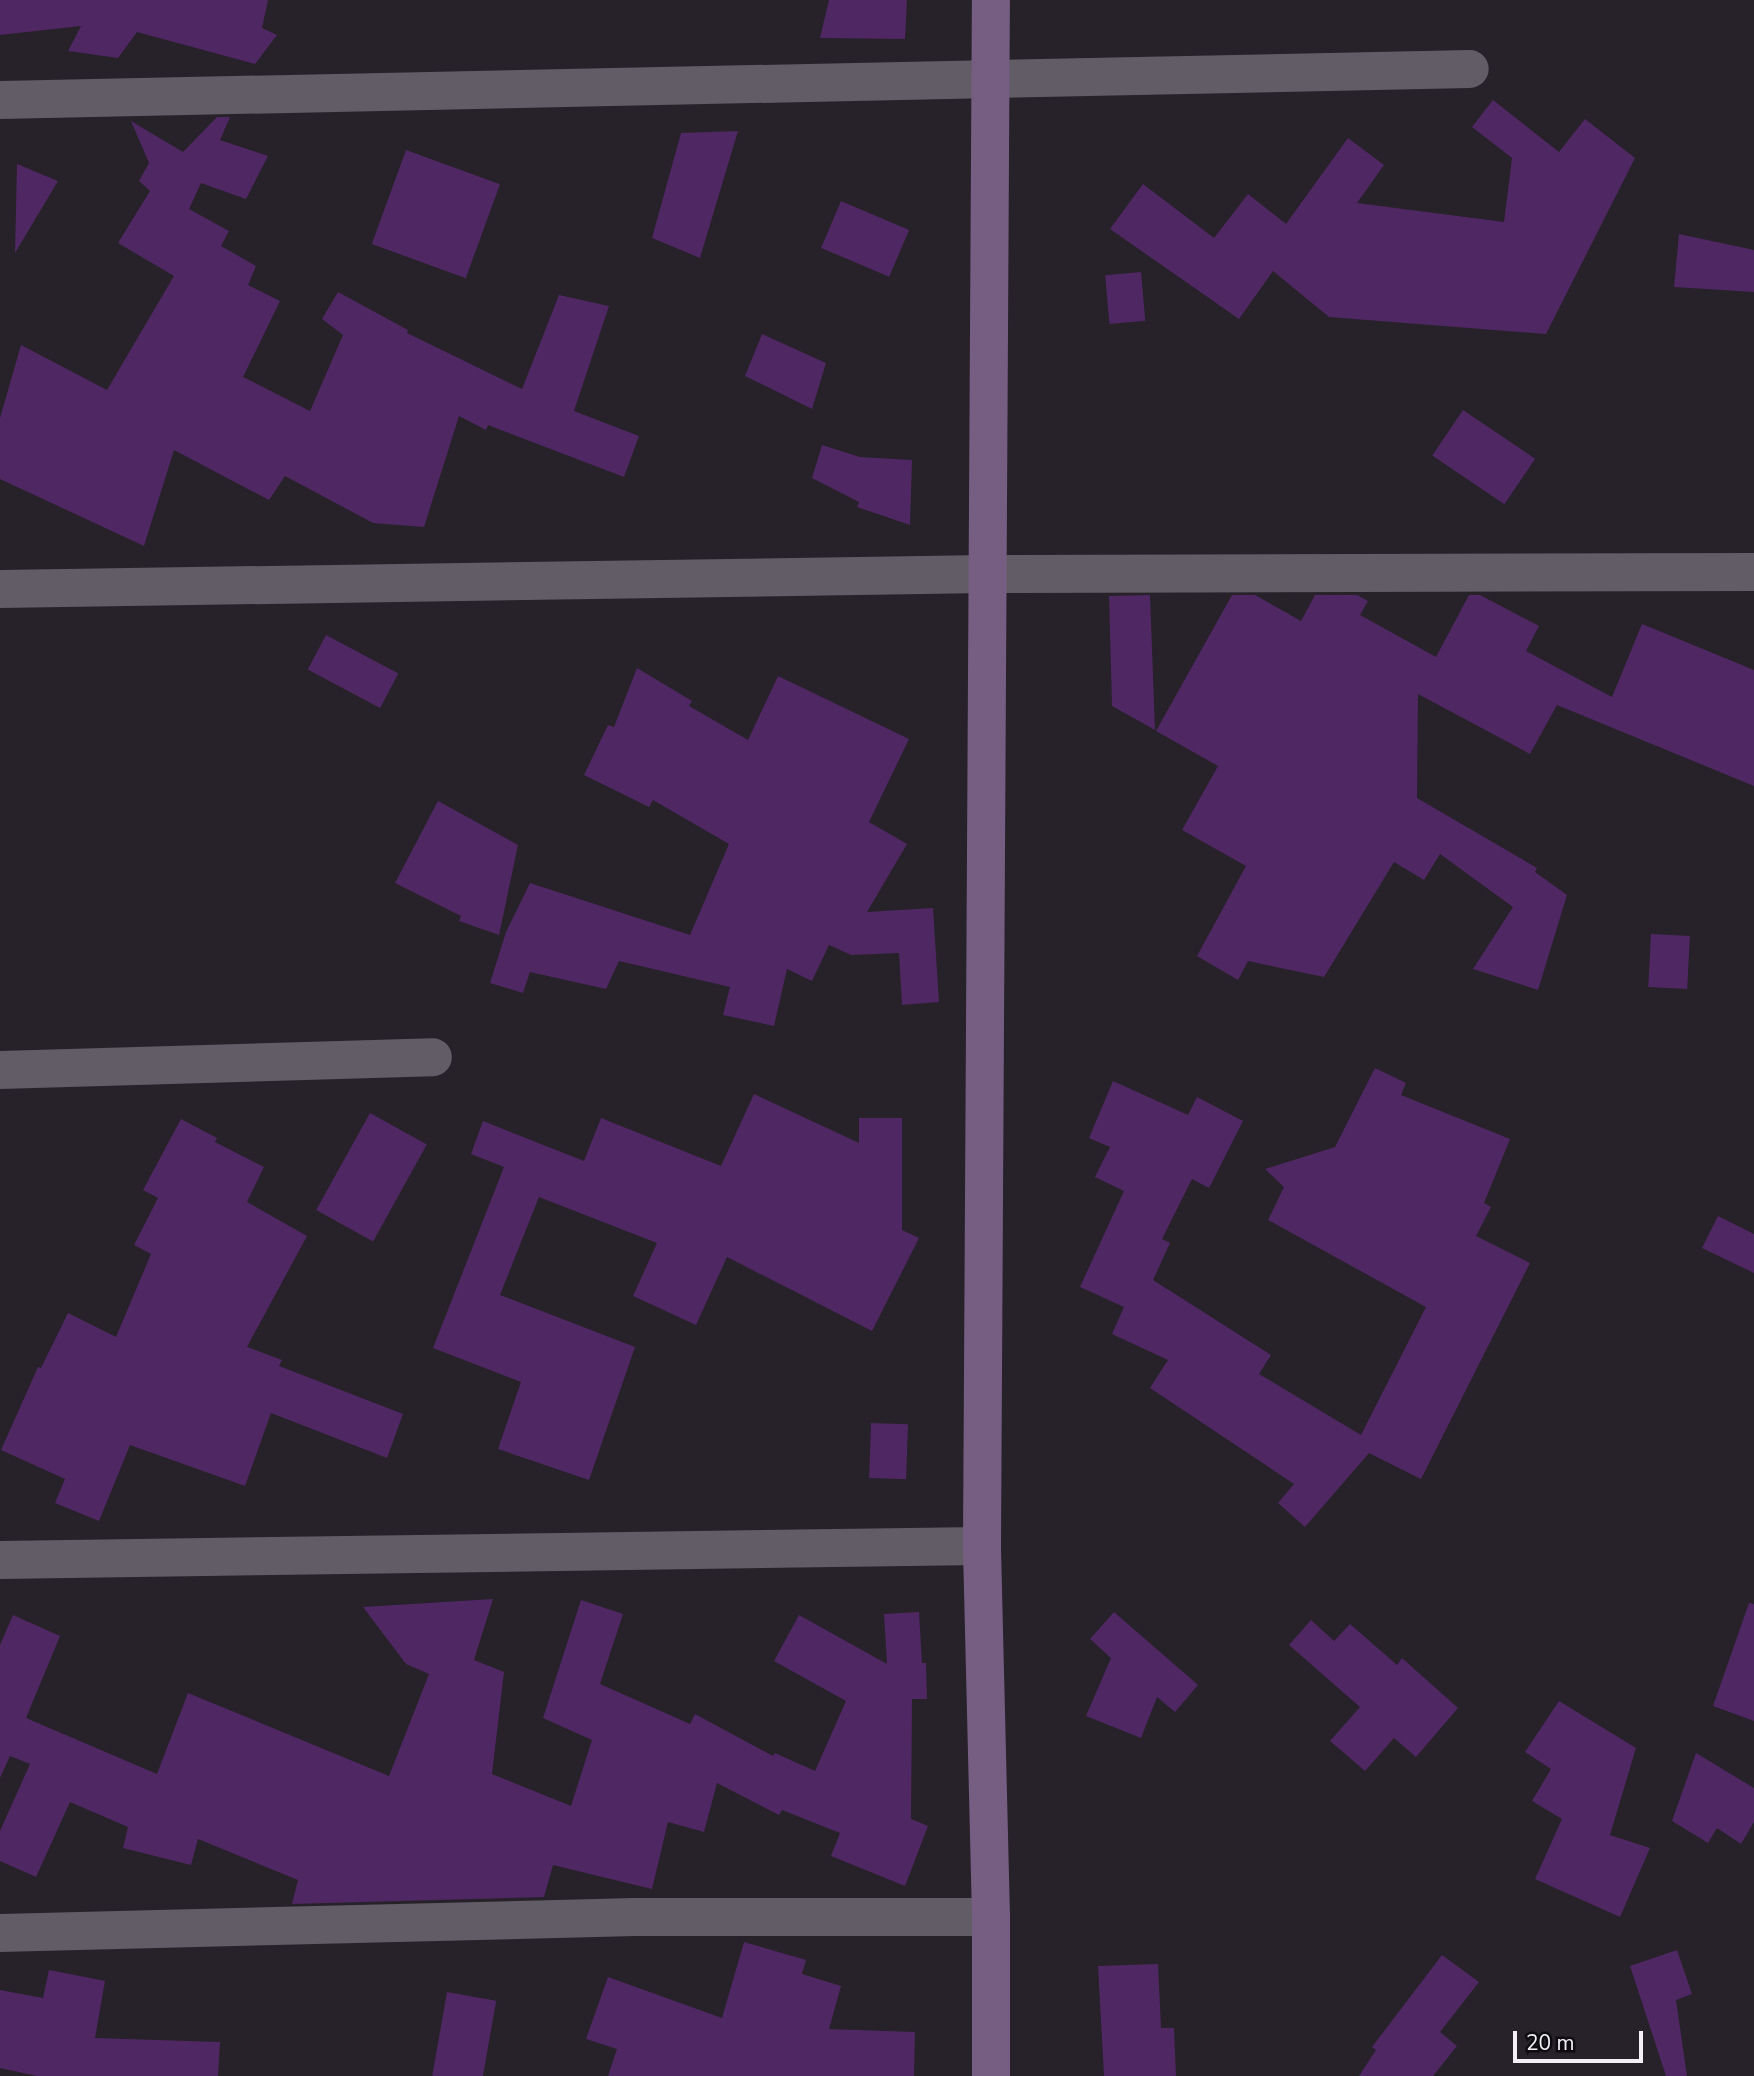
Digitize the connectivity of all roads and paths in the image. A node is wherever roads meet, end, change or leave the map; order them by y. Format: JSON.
{"nodes":[{"id":1,"x":991,"y":0,"type":"edge"},
{"id":2,"x":1471,"y":69,"type":"dead end"},
{"id":3,"x":992,"y":79,"type":"junction"},
{"id":4,"x":0,"y":100,"type":"edge"},
{"id":5,"x":1754,"y":572,"type":"edge"},
{"id":6,"x":986,"y":574,"type":"junction"},
{"id":7,"x":0,"y":589,"type":"edge"},
{"id":8,"x":433,"y":1058,"type":"dead end"},
{"id":9,"x":0,"y":1070,"type":"edge"},
{"id":10,"x":982,"y":1546,"type":"junction"},
{"id":11,"x":0,"y":1560,"type":"edge"},
{"id":12,"x":990,"y":1917,"type":"junction"},
{"id":13,"x":0,"y":1933,"type":"edge"},
{"id":14,"x":990,"y":2076,"type":"edge"}],
"edges":[{"from":1,"to":3,"type":"street"},
{"from":2,"to":3,"type":"street"},
{"from":3,"to":4,"type":"street"},
{"from":3,"to":6,"type":"street"},
{"from":5,"to":6,"type":"street"},
{"from":6,"to":7,"type":"street"},
{"from":6,"to":10,"type":"street"},
{"from":8,"to":9,"type":"street"},
{"from":10,"to":11,"type":"street"},
{"from":10,"to":12,"type":"street"},
{"from":12,"to":13,"type":"street"},
{"from":12,"to":14,"type":"street"}]}
